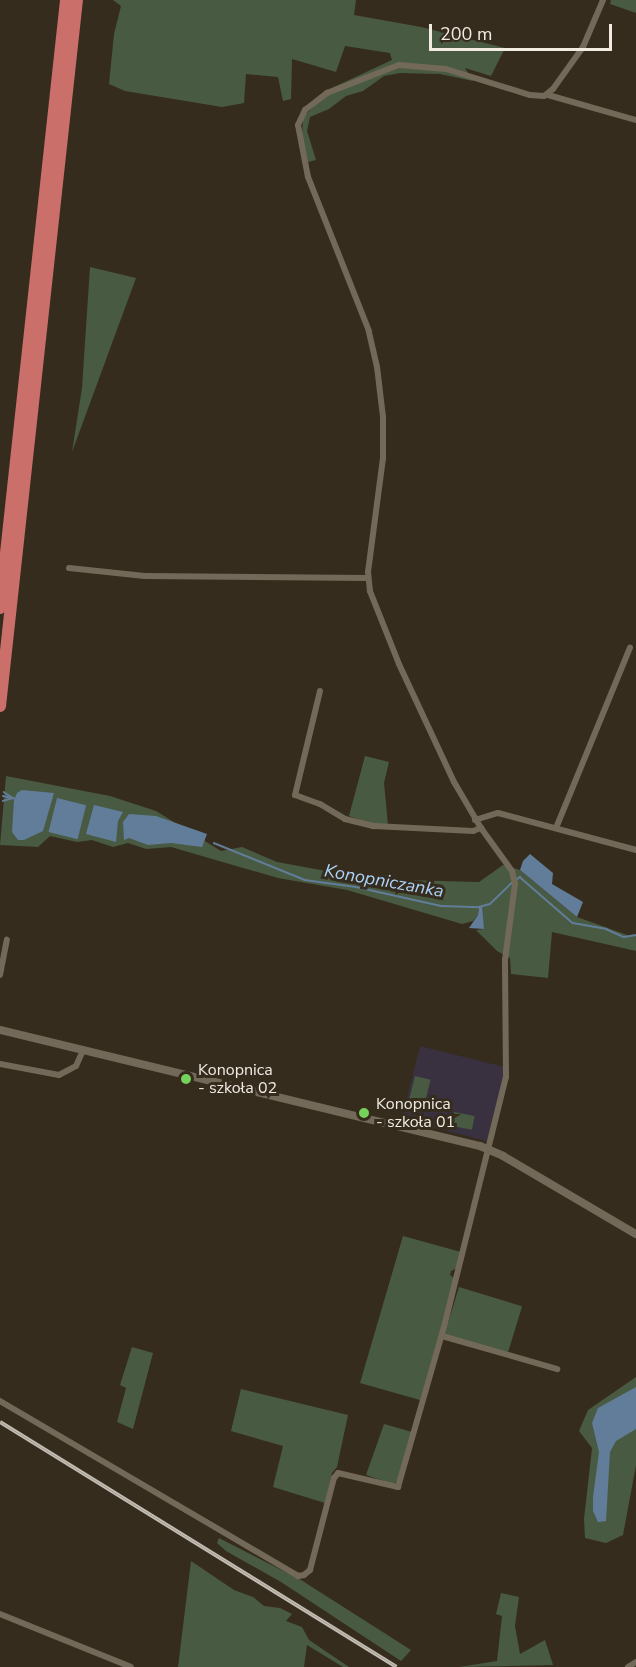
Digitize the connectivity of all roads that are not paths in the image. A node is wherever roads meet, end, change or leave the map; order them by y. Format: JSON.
{"nodes":[{"id":1,"x":66,"y":0,"type":"edge"},
{"id":2,"x":77,"y":0,"type":"edge"},
{"id":3,"x":603,"y":0,"type":"edge"},
{"id":4,"x":548,"y":95,"type":"junction"},
{"id":5,"x":636,"y":120,"type":"edge"},
{"id":6,"x":69,"y":568,"type":"dead end"},
{"id":7,"x":367,"y":578,"type":"junction"},
{"id":8,"x":0,"y":608,"type":"edge"},
{"id":9,"x":630,"y":648,"type":"dead end"},
{"id":10,"x":320,"y":691,"type":"dead end"},
{"id":11,"x":0,"y":706,"type":"edge"},
{"id":12,"x":476,"y":820,"type":"junction"},
{"id":13,"x":481,"y":828,"type":"junction"},
{"id":14,"x":556,"y":828,"type":"junction"},
{"id":15,"x":636,"y":850,"type":"edge"},
{"id":16,"x":7,"y":939,"type":"dead end"},
{"id":17,"x":0,"y":975,"type":"edge"},
{"id":18,"x":3,"y":1031,"type":"edge"},
{"id":19,"x":83,"y":1050,"type":"junction"},
{"id":20,"x":0,"y":1064,"type":"edge"},
{"id":21,"x":489,"y":1149,"type":"junction"},
{"id":22,"x":636,"y":1234,"type":"edge"},
{"id":23,"x":441,"y":1336,"type":"junction"},
{"id":24,"x":557,"y":1369,"type":"dead end"},
{"id":25,"x":0,"y":1401,"type":"edge"},
{"id":26,"x":0,"y":1614,"type":"edge"},
{"id":27,"x":636,"y":1662,"type":"edge"},
{"id":28,"x":132,"y":1667,"type":"edge"},
{"id":29,"x":628,"y":1667,"type":"edge"}],
"edges":[{"from":1,"to":8,"type":"highway"},
{"from":2,"to":11,"type":"highway"},
{"from":3,"to":4,"type":"street"},
{"from":4,"to":5,"type":"street"},
{"from":4,"to":7,"type":"street"},
{"from":6,"to":7,"type":"street"},
{"from":7,"to":12,"type":"street"},
{"from":9,"to":14,"type":"street"},
{"from":10,"to":13,"type":"street"},
{"from":12,"to":13,"type":"street"},
{"from":12,"to":14,"type":"street"},
{"from":13,"to":21,"type":"street"},
{"from":14,"to":15,"type":"street"},
{"from":16,"to":17,"type":"street"},
{"from":18,"to":19,"type":"street"},
{"from":19,"to":20,"type":"street"},
{"from":19,"to":21,"type":"street"},
{"from":21,"to":22,"type":"street"},
{"from":21,"to":23,"type":"street"},
{"from":23,"to":24,"type":"street"},
{"from":23,"to":25,"type":"street"},
{"from":26,"to":28,"type":"street"},
{"from":27,"to":29,"type":"street"}]}
